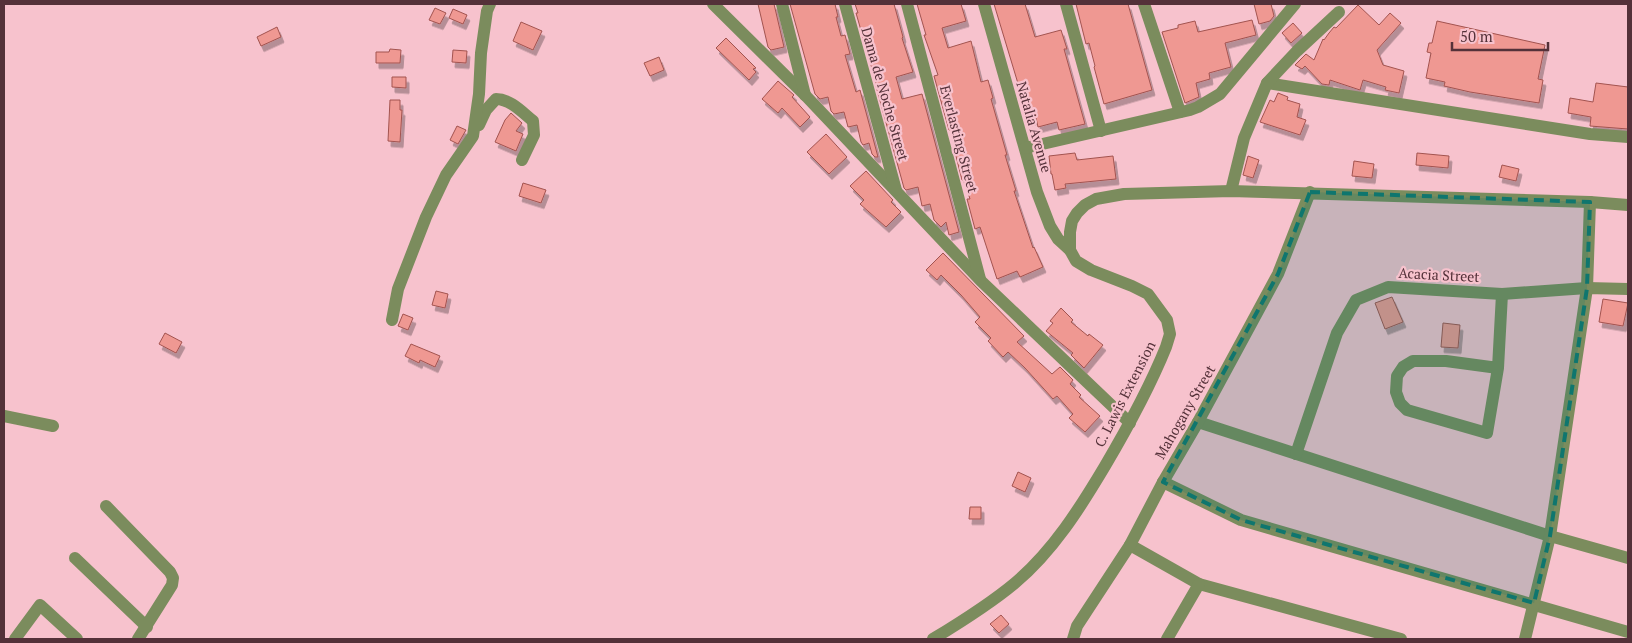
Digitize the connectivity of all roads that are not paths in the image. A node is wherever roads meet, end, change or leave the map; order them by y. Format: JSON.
{"nodes":[{"id":1,"x":490,"y":4,"type":"edge"},
{"id":2,"x":713,"y":4,"type":"edge"},
{"id":3,"x":782,"y":4,"type":"edge"},
{"id":4,"x":844,"y":4,"type":"edge"},
{"id":5,"x":907,"y":4,"type":"edge"},
{"id":6,"x":984,"y":4,"type":"edge"},
{"id":7,"x":1066,"y":4,"type":"edge"},
{"id":8,"x":1144,"y":4,"type":"edge"},
{"id":9,"x":1295,"y":4,"type":"edge"},
{"id":10,"x":1339,"y":12,"type":"dead end"},
{"id":11,"x":1267,"y":83,"type":"junction"},
{"id":12,"x":805,"y":95,"type":"junction"},
{"id":13,"x":1180,"y":112,"type":"junction"},
{"id":14,"x":1101,"y":131,"type":"junction"},
{"id":15,"x":473,"y":136,"type":"junction"},
{"id":16,"x":1628,"y":137,"type":"edge"},
{"id":17,"x":1025,"y":148,"type":"junction"},
{"id":18,"x":522,"y":160,"type":"dead end"},
{"id":19,"x":1231,"y":191,"type":"junction"},
{"id":20,"x":897,"y":192,"type":"junction"},
{"id":21,"x":1310,"y":192,"type":"junction"},
{"id":22,"x":1590,"y":202,"type":"junction"},
{"id":23,"x":1628,"y":206,"type":"edge"},
{"id":24,"x":1070,"y":250,"type":"junction"},
{"id":25,"x":981,"y":281,"type":"junction"},
{"id":26,"x":1587,"y":288,"type":"junction"},
{"id":27,"x":1628,"y":289,"type":"edge"},
{"id":28,"x":1502,"y":294,"type":"junction"},
{"id":29,"x":392,"y":320,"type":"dead end"},
{"id":30,"x":1498,"y":368,"type":"junction"},
{"id":31,"x":4,"y":416,"type":"edge"},
{"id":32,"x":1198,"y":422,"type":"junction"},
{"id":33,"x":1130,"y":423,"type":"junction"},
{"id":34,"x":53,"y":426,"type":"dead end"},
{"id":35,"x":1296,"y":454,"type":"junction"},
{"id":36,"x":1162,"y":482,"type":"junction"},
{"id":37,"x":106,"y":506,"type":"dead end"},
{"id":38,"x":1550,"y":536,"type":"junction"},
{"id":39,"x":1130,"y":545,"type":"junction"},
{"id":40,"x":75,"y":558,"type":"dead end"},
{"id":41,"x":1628,"y":558,"type":"edge"},
{"id":42,"x":1199,"y":584,"type":"junction"},
{"id":43,"x":1534,"y":603,"type":"junction"},
{"id":44,"x":147,"y":628,"type":"junction"},
{"id":45,"x":1628,"y":632,"type":"edge"},
{"id":46,"x":1363,"y":634,"type":"edge"},
{"id":47,"x":15,"y":639,"type":"edge"},
{"id":48,"x":77,"y":639,"type":"edge"},
{"id":49,"x":138,"y":639,"type":"edge"},
{"id":50,"x":934,"y":639,"type":"edge"},
{"id":51,"x":1073,"y":639,"type":"edge"},
{"id":52,"x":1167,"y":639,"type":"edge"},
{"id":53,"x":1401,"y":639,"type":"edge"},
{"id":54,"x":1525,"y":639,"type":"edge"}],
"edges":[{"from":1,"to":15,"type":"street"},
{"from":2,"to":12,"type":"street"},
{"from":3,"to":12,"type":"street"},
{"from":4,"to":20,"type":"street","name":"Dama de Noche Street"},
{"from":5,"to":25,"type":"street","name":"Everlasting Street"},
{"from":6,"to":17,"type":"street","name":"Natalia Avenue"},
{"from":7,"to":14,"type":"street"},
{"from":8,"to":13,"type":"street"},
{"from":9,"to":13,"type":"street"},
{"from":10,"to":11,"type":"street"},
{"from":11,"to":16,"type":"street"},
{"from":11,"to":19,"type":"street"},
{"from":12,"to":20,"type":"street"},
{"from":13,"to":14,"type":"street"},
{"from":14,"to":17,"type":"street"},
{"from":15,"to":18,"type":"street"},
{"from":15,"to":29,"type":"street"},
{"from":17,"to":24,"type":"street","name":"Natalia Avenue"},
{"from":19,"to":21,"type":"street"},
{"from":19,"to":24,"type":"street"},
{"from":20,"to":25,"type":"street"},
{"from":21,"to":22,"type":"street"},
{"from":21,"to":32,"type":"street","name":"Mahogany Street"},
{"from":22,"to":23,"type":"street"},
{"from":22,"to":26,"type":"street"},
{"from":24,"to":33,"type":"street","name":"C. Lawis Extension"},
{"from":25,"to":33,"type":"street"},
{"from":26,"to":27,"type":"street","name":"Acacia Street"},
{"from":26,"to":28,"type":"street","name":"Acacia Street"},
{"from":26,"to":38,"type":"street"},
{"from":28,"to":30,"type":"street"},
{"from":28,"to":35,"type":"street","name":"Acacia Street"},
{"from":30,"to":30,"type":"street"},
{"from":31,"to":34,"type":"street"},
{"from":32,"to":35,"type":"street"},
{"from":32,"to":36,"type":"street","name":"Mahogany Street"},
{"from":33,"to":50,"type":"street","name":"C. Lawis Extension"},
{"from":35,"to":38,"type":"street"},
{"from":36,"to":39,"type":"street","name":"Mahogany Street"},
{"from":36,"to":43,"type":"street"},
{"from":37,"to":44,"type":"street"},
{"from":38,"to":41,"type":"street"},
{"from":38,"to":43,"type":"street"},
{"from":39,"to":42,"type":"street"},
{"from":39,"to":51,"type":"street","name":"Mahogany Street"},
{"from":40,"to":44,"type":"street"},
{"from":42,"to":46,"type":"street"},
{"from":42,"to":52,"type":"street"},
{"from":43,"to":45,"type":"street"},
{"from":43,"to":54,"type":"street"},
{"from":44,"to":49,"type":"street"},
{"from":46,"to":53,"type":"street"},
{"from":47,"to":48,"type":"street"}]}
